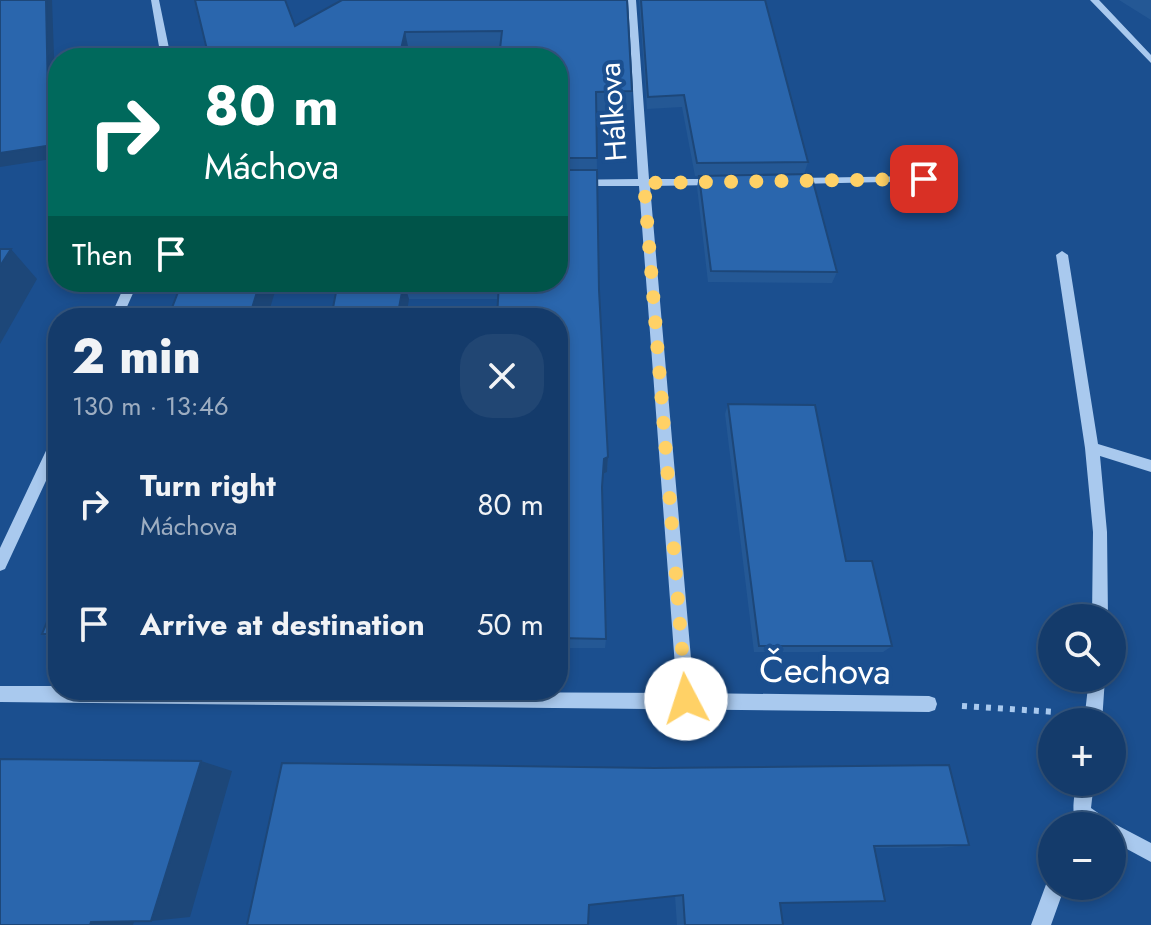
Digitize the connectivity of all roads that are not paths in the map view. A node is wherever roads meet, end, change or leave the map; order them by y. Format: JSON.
{"nodes":[{"id":1,"x":155,"y":0,"type":"edge"},
{"id":2,"x":632,"y":0,"type":"edge"},
{"id":3,"x":1094,"y":0,"type":"edge"},
{"id":4,"x":164,"y":48,"type":"edge"},
{"id":5,"x":1151,"y":60,"type":"edge"},
{"id":6,"x":924,"y":179,"type":"dead end"},
{"id":7,"x":784,"y":181,"type":"edge"},
{"id":8,"x":722,"y":182,"type":"edge"},
{"id":9,"x":568,"y":183,"type":"edge"},
{"id":10,"x":644,"y":183,"type":"junction"},
{"id":11,"x":1062,"y":255,"type":"dead end"},
{"id":12,"x":1092,"y":448,"type":"junction"},
{"id":13,"x":48,"y":461,"type":"edge"},
{"id":14,"x":1151,"y":466,"type":"edge"},
{"id":15,"x":0,"y":564,"type":"edge"},
{"id":16,"x":1100,"y":604,"type":"edge"},
{"id":17,"x":0,"y":694,"type":"edge"},
{"id":18,"x":48,"y":694,"type":"edge"},
{"id":19,"x":568,"y":698,"type":"edge"},
{"id":20,"x":686,"y":699,"type":"junction"},
{"id":21,"x":929,"y":704,"type":"road end"},
{"id":22,"x":1126,"y":839,"type":"edge"},
{"id":23,"x":1151,"y":853,"type":"edge"},
{"id":24,"x":1050,"y":900,"type":"edge"},
{"id":25,"x":1041,"y":925,"type":"edge"}],
"edges":[{"from":1,"to":4,"type":"street"},
{"from":2,"to":10,"type":"street","name":"Hálkova"},
{"from":3,"to":5,"type":"street"},
{"from":6,"to":7,"type":"street"},
{"from":8,"to":10,"type":"street"},
{"from":9,"to":10,"type":"street"},
{"from":10,"to":20,"type":"street","name":"Hálkova"},
{"from":11,"to":12,"type":"street"},
{"from":12,"to":14,"type":"street"},
{"from":12,"to":16,"type":"street"},
{"from":13,"to":15,"type":"street"},
{"from":17,"to":18,"type":"street","name":"Čechova"},
{"from":19,"to":20,"type":"street","name":"Čechova"},
{"from":20,"to":21,"type":"street","name":"Čechova"},
{"from":22,"to":23,"type":"street"},
{"from":24,"to":25,"type":"street"}]}
